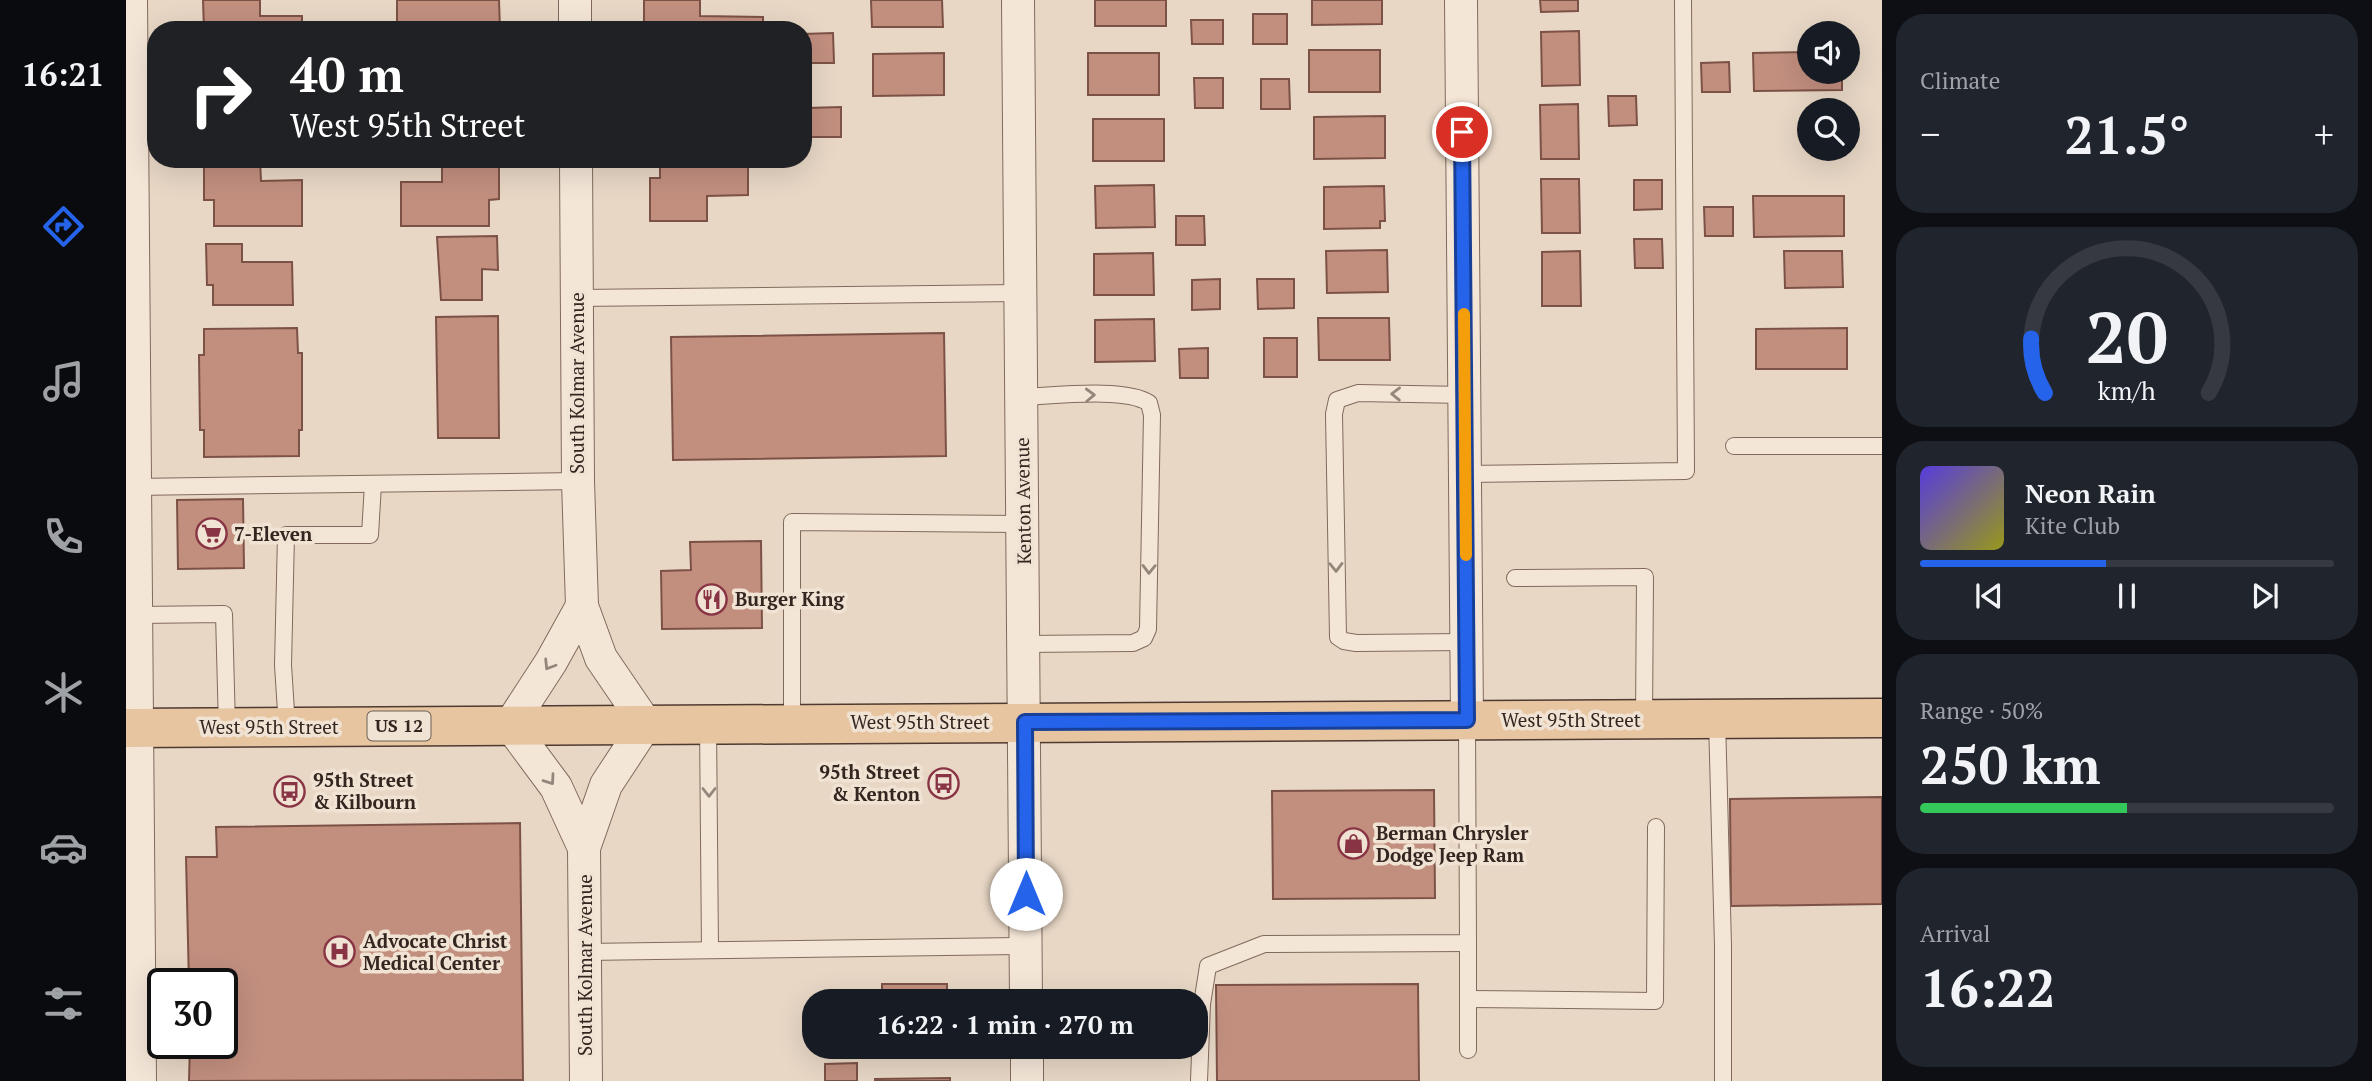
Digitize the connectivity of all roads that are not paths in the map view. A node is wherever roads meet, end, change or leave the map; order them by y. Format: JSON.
{"nodes":[{"id":1,"x":131,"y":0,"type":"edge"},
{"id":2,"x":575,"y":0,"type":"edge"},
{"id":3,"x":1018,"y":0,"type":"edge"},
{"id":4,"x":1461,"y":0,"type":"edge"},
{"id":5,"x":1683,"y":0,"type":"edge"},
{"id":6,"x":575,"y":21,"type":"edge"},
{"id":7,"x":576,"y":168,"type":"edge"},
{"id":8,"x":1021,"y":293,"type":"junction"},
{"id":9,"x":577,"y":298,"type":"junction"},
{"id":10,"x":1465,"y":395,"type":"junction"},
{"id":11,"x":1022,"y":397,"type":"junction"},
{"id":12,"x":1734,"y":446,"type":"dead end"},
{"id":13,"x":1882,"y":446,"type":"edge"},
{"id":14,"x":1465,"y":474,"type":"junction"},
{"id":15,"x":578,"y":481,"type":"junction"},
{"id":16,"x":373,"y":484,"type":"junction"},
{"id":17,"x":131,"y":487,"type":"edge"},
{"id":18,"x":1023,"y":524,"type":"junction"},
{"id":19,"x":1516,"y":578,"type":"dead end"},
{"id":20,"x":582,"y":606,"type":"junction"},
{"id":21,"x":136,"y":615,"type":"junction"},
{"id":22,"x":1466,"y":642,"type":"junction"},
{"id":23,"x":1024,"y":644,"type":"junction"},
{"id":24,"x":1717,"y":719,"type":"junction"},
{"id":25,"x":1882,"y":719,"type":"edge"},
{"id":26,"x":1467,"y":720,"type":"junction"},
{"id":27,"x":1644,"y":720,"type":"junction"},
{"id":28,"x":1025,"y":722,"type":"junction"},
{"id":29,"x":792,"y":723,"type":"junction"},
{"id":30,"x":646,"y":724,"type":"junction"},
{"id":31,"x":708,"y":724,"type":"junction"},
{"id":32,"x":510,"y":725,"type":"junction"},
{"id":33,"x":227,"y":727,"type":"junction"},
{"id":34,"x":287,"y":727,"type":"junction"},
{"id":35,"x":132,"y":728,"type":"edge"},
{"id":36,"x":1656,"y":827,"type":"dead end"},
{"id":37,"x":584,"y":848,"type":"junction"},
{"id":38,"x":1468,"y":943,"type":"junction"},
{"id":39,"x":1026,"y":946,"type":"junction"},
{"id":40,"x":710,"y":950,"type":"junction"},
{"id":41,"x":585,"y":951,"type":"junction"},
{"id":42,"x":1026,"y":989,"type":"edge"},
{"id":43,"x":1469,"y":999,"type":"junction"},
{"id":44,"x":1468,"y":1050,"type":"dead end"},
{"id":45,"x":1027,"y":1059,"type":"edge"},
{"id":46,"x":141,"y":1081,"type":"edge"},
{"id":47,"x":586,"y":1081,"type":"edge"},
{"id":48,"x":1027,"y":1081,"type":"edge"},
{"id":49,"x":1199,"y":1081,"type":"edge"},
{"id":50,"x":1723,"y":1081,"type":"edge"}],
"edges":[{"from":1,"to":17,"type":"street"},
{"from":2,"to":6,"type":"street"},
{"from":3,"to":8,"type":"street","name":"Kenton Avenue"},
{"from":4,"to":10,"type":"street"},
{"from":5,"to":14,"type":"lane"},
{"from":7,"to":9,"type":"street","name":"South Kolmar Avenue"},
{"from":8,"to":9,"type":"lane"},
{"from":8,"to":11,"type":"street","name":"Kenton Avenue"},
{"from":9,"to":15,"type":"street","name":"South Kolmar Avenue"},
{"from":10,"to":14,"type":"street"},
{"from":10,"to":22,"type":"lane","one_way":true},
{"from":11,"to":18,"type":"street","name":"Kenton Avenue"},
{"from":11,"to":23,"type":"lane","one_way":true},
{"from":12,"to":13,"type":"lane"},
{"from":14,"to":22,"type":"street"},
{"from":15,"to":16,"type":"lane"},
{"from":15,"to":20,"type":"street","name":"South Kolmar Avenue"},
{"from":16,"to":17,"type":"lane"},
{"from":16,"to":34,"type":"lane"},
{"from":17,"to":21,"type":"street"},
{"from":18,"to":23,"type":"street","name":"Kenton Avenue"},
{"from":18,"to":29,"type":"lane"},
{"from":19,"to":27,"type":"lane"},
{"from":20,"to":30,"type":"street","name":"South Kolmar Avenue"},
{"from":20,"to":32,"type":"street","one_way":true},
{"from":21,"to":33,"type":"lane"},
{"from":21,"to":35,"type":"street"},
{"from":22,"to":26,"type":"street"},
{"from":23,"to":28,"type":"street","name":"Kenton Avenue"},
{"from":24,"to":25,"type":"main road","name":"West 95th Street","number":"US 12"},
{"from":24,"to":27,"type":"main road","name":"West 95th Street","number":"US 12"},
{"from":24,"to":50,"type":"lane"},
{"from":26,"to":27,"type":"main road","name":"West 95th Street","number":"US 12"},
{"from":26,"to":28,"type":"main road","name":"West 95th Street","number":"US 12"},
{"from":26,"to":38,"type":"lane"},
{"from":28,"to":29,"type":"main road","name":"West 95th Street","number":"US 12"},
{"from":28,"to":39,"type":"street","name":"Kenton Avenue"},
{"from":29,"to":31,"type":"main road","name":"West 95th Street","number":"US 12"},
{"from":30,"to":31,"type":"main road","name":"West 95th Street","number":"US 12"},
{"from":30,"to":32,"type":"main road","name":"West 95th Street","number":"US 12"},
{"from":30,"to":37,"type":"street","name":"South Kolmar Avenue"},
{"from":31,"to":40,"type":"lane","one_way":true},
{"from":32,"to":34,"type":"main road","name":"West 95th Street","number":"US 12"},
{"from":32,"to":37,"type":"street","name":"South Kolmar Avenue","one_way":true},
{"from":33,"to":34,"type":"main road","name":"West 95th Street","number":"US 12"},
{"from":33,"to":35,"type":"main road","name":"West 95th Street","number":"US 12"},
{"from":35,"to":46,"type":"street"},
{"from":36,"to":43,"type":"lane"},
{"from":37,"to":41,"type":"street","name":"South Kolmar Avenue"},
{"from":38,"to":43,"type":"lane"},
{"from":38,"to":49,"type":"lane"},
{"from":39,"to":40,"type":"lane"},
{"from":39,"to":42,"type":"street","name":"Kenton Avenue"},
{"from":40,"to":41,"type":"lane"},
{"from":41,"to":47,"type":"street","name":"South Kolmar Avenue"},
{"from":43,"to":44,"type":"lane"},
{"from":45,"to":48,"type":"street"}]}
